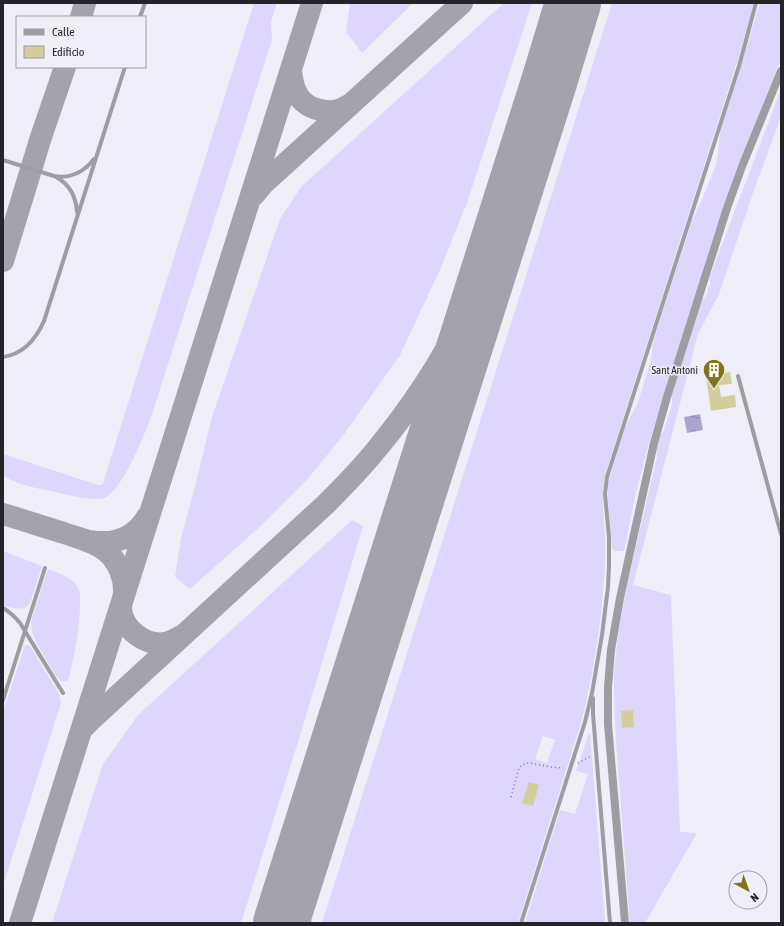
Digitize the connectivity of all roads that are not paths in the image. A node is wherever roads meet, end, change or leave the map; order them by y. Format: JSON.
{"nodes":[{"id":1,"x":145,"y":3,"type":"edge"},
{"id":2,"x":756,"y":3,"type":"edge"},
{"id":3,"x":140,"y":16,"type":"edge"},
{"id":4,"x":125,"y":68,"type":"edge"},
{"id":5,"x":781,"y":71,"type":"edge"},
{"id":6,"x":97,"y":155,"type":"junction"},
{"id":7,"x":3,"y":160,"type":"edge"},
{"id":8,"x":54,"y":176,"type":"junction"},
{"id":9,"x":77,"y":216,"type":"junction"},
{"id":10,"x":3,"y":357,"type":"edge"},
{"id":11,"x":738,"y":376,"type":"dead end"},
{"id":12,"x":781,"y":534,"type":"edge"},
{"id":13,"x":45,"y":568,"type":"dead end"},
{"id":14,"x":3,"y":608,"type":"edge"},
{"id":15,"x":25,"y":630,"type":"junction"},
{"id":16,"x":63,"y":693,"type":"dead end"},
{"id":17,"x":592,"y":693,"type":"junction"},
{"id":18,"x":3,"y":700,"type":"edge"},
{"id":19,"x":521,"y":923,"type":"edge"},
{"id":20,"x":610,"y":923,"type":"edge"},
{"id":21,"x":625,"y":923,"type":"edge"}],
"edges":[{"from":1,"to":3,"type":"lane"},
{"from":2,"to":17,"type":"lane"},
{"from":4,"to":6,"type":"lane"},
{"from":5,"to":21,"type":"street"},
{"from":6,"to":8,"type":"lane"},
{"from":6,"to":9,"type":"lane"},
{"from":7,"to":8,"type":"lane"},
{"from":8,"to":9,"type":"lane"},
{"from":9,"to":10,"type":"lane"},
{"from":11,"to":12,"type":"lane"},
{"from":13,"to":15,"type":"lane"},
{"from":14,"to":15,"type":"lane"},
{"from":15,"to":16,"type":"lane"},
{"from":15,"to":18,"type":"lane"},
{"from":17,"to":19,"type":"lane"},
{"from":17,"to":20,"type":"lane"}]}
